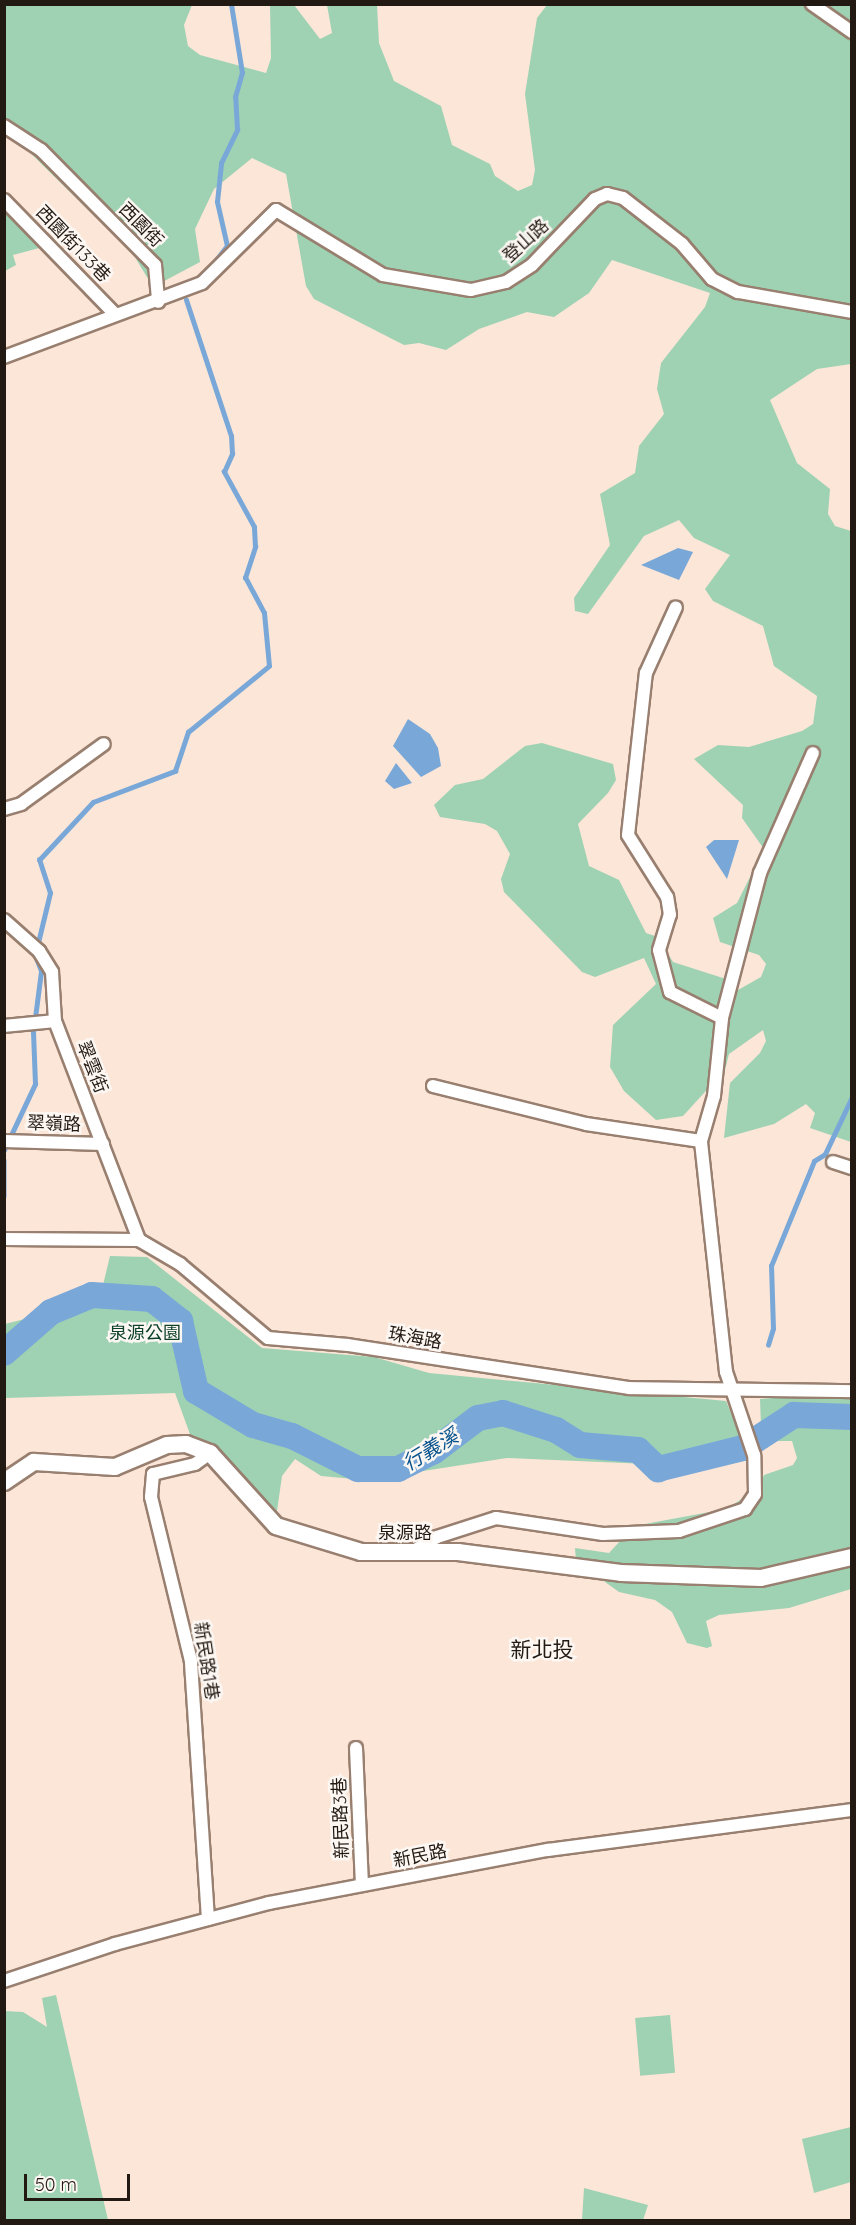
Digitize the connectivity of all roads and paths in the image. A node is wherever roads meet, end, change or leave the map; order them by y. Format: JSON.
{"nodes":[{"id":1,"x":812,"y":4,"type":"edge"},
{"id":2,"x":852,"y":32,"type":"edge"},
{"id":3,"x":4,"y":126,"type":"edge"},
{"id":4,"x":4,"y":201,"type":"edge"},
{"id":5,"x":158,"y":302,"type":"junction"},
{"id":6,"x":852,"y":312,"type":"edge"},
{"id":7,"x":115,"y":314,"type":"junction"},
{"id":8,"x":4,"y":357,"type":"edge"},
{"id":9,"x":676,"y":607,"type":"dead end"},
{"id":10,"x":104,"y":744,"type":"dead end"},
{"id":11,"x":813,"y":753,"type":"dead end"},
{"id":12,"x":4,"y":809,"type":"edge"},
{"id":13,"x":6,"y":925,"type":"edge"},
{"id":14,"x":722,"y":1017,"type":"junction"},
{"id":15,"x":55,"y":1021,"type":"junction"},
{"id":16,"x":4,"y":1026,"type":"edge"},
{"id":17,"x":433,"y":1086,"type":"dead end"},
{"id":18,"x":4,"y":1141,"type":"edge"},
{"id":19,"x":700,"y":1141,"type":"junction"},
{"id":20,"x":103,"y":1143,"type":"junction"},
{"id":21,"x":833,"y":1162,"type":"dead end"},
{"id":22,"x":852,"y":1168,"type":"edge"},
{"id":23,"x":4,"y":1239,"type":"edge"},
{"id":24,"x":139,"y":1240,"type":"junction"},
{"id":25,"x":732,"y":1391,"type":"junction"},
{"id":26,"x":852,"y":1391,"type":"edge"},
{"id":27,"x":210,"y":1453,"type":"junction"},
{"id":28,"x":4,"y":1482,"type":"edge"},
{"id":29,"x":411,"y":1553,"type":"junction"},
{"id":30,"x":852,"y":1557,"type":"edge"},
{"id":31,"x":356,"y":1748,"type":"dead end"},
{"id":32,"x":852,"y":1810,"type":"edge"},
{"id":33,"x":362,"y":1886,"type":"junction"},
{"id":34,"x":208,"y":1919,"type":"junction"},
{"id":35,"x":4,"y":1981,"type":"edge"}],
"edges":[{"from":1,"to":2,"type":"street"},
{"from":3,"to":5,"type":"street","name":"西園街"},
{"from":4,"to":7,"type":"street","name":"西園街133巷"},
{"from":5,"to":6,"type":"street","name":"登山路"},
{"from":5,"to":7,"type":"street"},
{"from":7,"to":8,"type":"street"},
{"from":9,"to":14,"type":"street"},
{"from":10,"to":12,"type":"street"},
{"from":11,"to":14,"type":"street"},
{"from":13,"to":15,"type":"street","name":"翠雲街"},
{"from":14,"to":19,"type":"street"},
{"from":15,"to":16,"type":"street"},
{"from":15,"to":20,"type":"street","name":"翠雲街"},
{"from":17,"to":19,"type":"street"},
{"from":18,"to":20,"type":"street","name":"翠嶺路"},
{"from":19,"to":25,"type":"street"},
{"from":20,"to":24,"type":"street","name":"翠雲街"},
{"from":21,"to":22,"type":"street"},
{"from":23,"to":24,"type":"street","name":"珠海路"},
{"from":24,"to":25,"type":"street","name":"珠海路"},
{"from":25,"to":26,"type":"street","name":"珠海路"},
{"from":25,"to":29,"type":"street"},
{"from":27,"to":28,"type":"street"},
{"from":27,"to":29,"type":"street","name":"泉源路"},
{"from":27,"to":34,"type":"street","name":"新民路1巷"},
{"from":29,"to":30,"type":"street","name":"泉源路"},
{"from":31,"to":33,"type":"street","name":"新民路3巷"},
{"from":32,"to":33,"type":"street","name":"新民路"},
{"from":33,"to":34,"type":"street","name":"新民路"},
{"from":34,"to":35,"type":"street","name":"新民路"}]}
